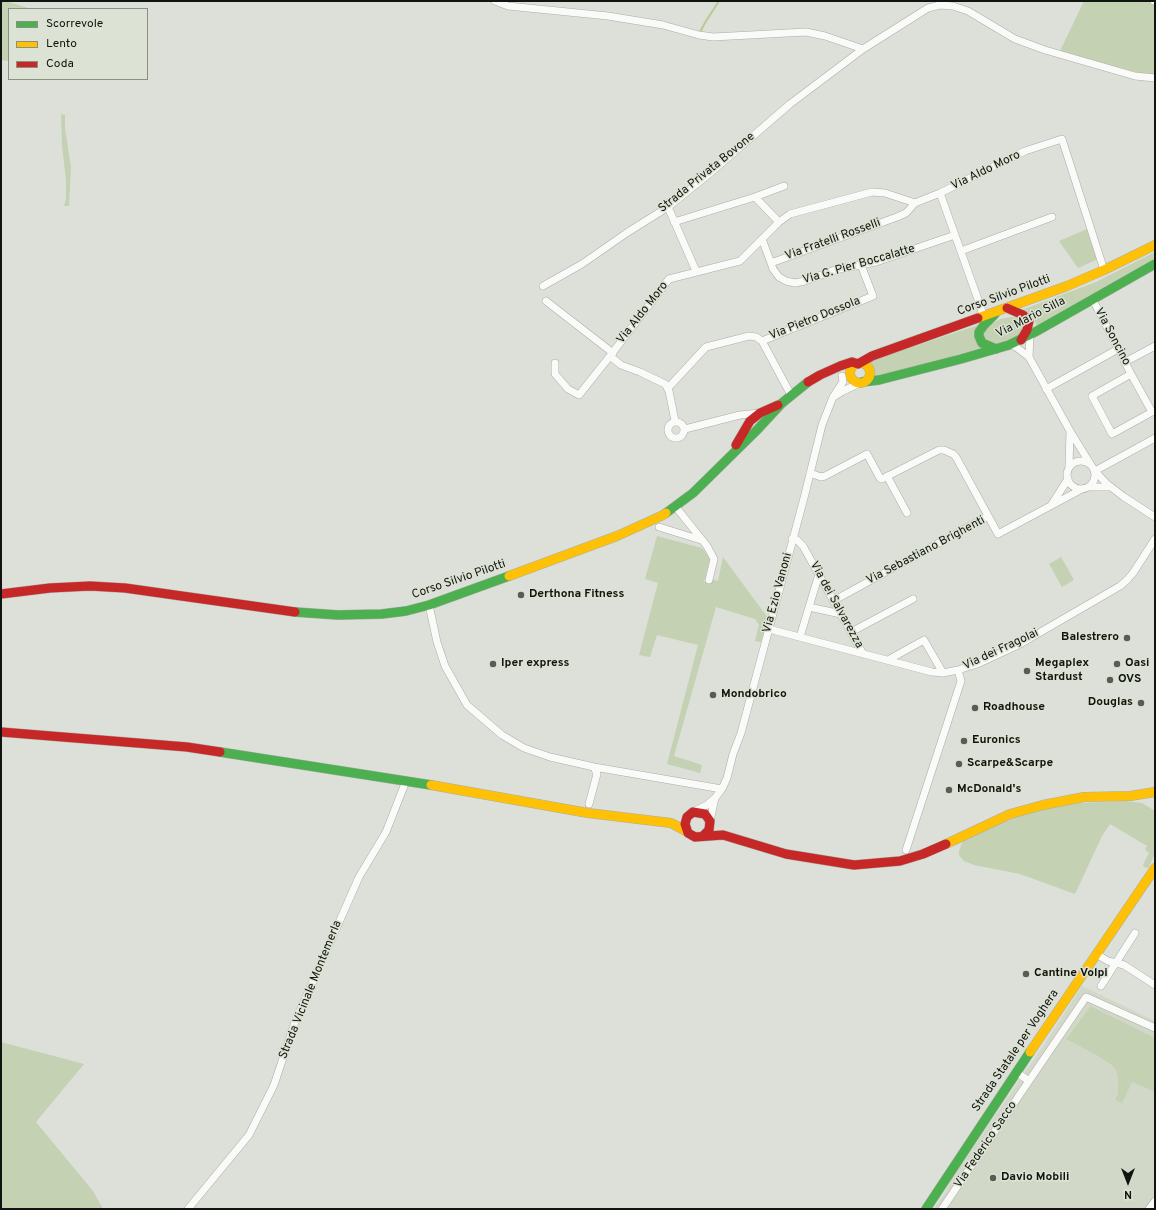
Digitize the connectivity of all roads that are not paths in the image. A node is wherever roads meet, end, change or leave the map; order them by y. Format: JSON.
{"nodes":[{"id":1,"x":495,"y":1,"type":"edge"},
{"id":2,"x":941,"y":3,"type":"edge"},
{"id":3,"x":862,"y":49,"type":"junction"},
{"id":4,"x":1155,"y":78,"type":"edge"},
{"id":5,"x":784,"y":186,"type":"dead end"},
{"id":6,"x":940,"y":193,"type":"junction"},
{"id":7,"x":755,"y":197,"type":"junction"},
{"id":8,"x":915,"y":203,"type":"junction"},
{"id":9,"x":668,"y":207,"type":"junction"},
{"id":10,"x":1052,"y":217,"type":"dead end"},
{"id":11,"x":674,"y":222,"type":"junction"},
{"id":12,"x":779,"y":222,"type":"junction"},
{"id":13,"x":955,"y":235,"type":"junction"},
{"id":14,"x":762,"y":239,"type":"junction"},
{"id":15,"x":1155,"y":245,"type":"edge"},
{"id":16,"x":961,"y":251,"type":"junction"},
{"id":17,"x":771,"y":263,"type":"junction"},
{"id":18,"x":1155,"y":264,"type":"edge"},
{"id":19,"x":861,"y":265,"type":"junction"},
{"id":20,"x":1104,"y":270,"type":"junction"},
{"id":21,"x":696,"y":271,"type":"junction"},
{"id":22,"x":543,"y":286,"type":"dead end"},
{"id":23,"x":1092,"y":300,"type":"junction"},
{"id":24,"x":546,"y":301,"type":"dead end"},
{"id":25,"x":1003,"y":310,"type":"junction"},
{"id":26,"x":984,"y":321,"type":"junction"},
{"id":27,"x":1030,"y":335,"type":"junction"},
{"id":28,"x":1021,"y":340,"type":"junction"},
{"id":29,"x":762,"y":341,"type":"junction"},
{"id":30,"x":1009,"y":345,"type":"junction"},
{"id":31,"x":1155,"y":346,"type":"edge"},
{"id":32,"x":996,"y":349,"type":"junction"},
{"id":33,"x":1118,"y":349,"type":"junction"},
{"id":34,"x":612,"y":355,"type":"junction"},
{"id":35,"x":1029,"y":357,"type":"junction"},
{"id":36,"x":1125,"y":362,"type":"junction"},
{"id":37,"x":555,"y":363,"type":"dead end"},
{"id":38,"x":858,"y":364,"type":"junction"},
{"id":39,"x":1131,"y":374,"type":"junction"},
{"id":40,"x":820,"y":375,"type":"junction"},
{"id":41,"x":842,"y":376,"type":"junction"},
{"id":42,"x":853,"y":380,"type":"junction"},
{"id":43,"x":862,"y":382,"type":"junction"},
{"id":44,"x":668,"y":388,"type":"junction"},
{"id":45,"x":1046,"y":389,"type":"junction"},
{"id":46,"x":791,"y":395,"type":"junction"},
{"id":47,"x":834,"y":397,"type":"junction"},
{"id":48,"x":782,"y":403,"type":"junction"},
{"id":49,"x":757,"y":415,"type":"junction"},
{"id":50,"x":734,"y":416,"type":"junction"},
{"id":51,"x":675,"y":421,"type":"junction"},
{"id":52,"x":747,"y":427,"type":"junction"},
{"id":53,"x":758,"y":428,"type":"junction"},
{"id":54,"x":684,"y":429,"type":"junction"},
{"id":55,"x":1070,"y":431,"type":"junction"},
{"id":56,"x":1155,"y":438,"type":"edge"},
{"id":57,"x":728,"y":459,"type":"junction"},
{"id":58,"x":1070,"y":467,"type":"junction"},
{"id":59,"x":1093,"y":468,"type":"junction"},
{"id":60,"x":810,"y":473,"type":"junction"},
{"id":61,"x":887,"y":476,"type":"junction"},
{"id":62,"x":1068,"y":479,"type":"junction"},
{"id":63,"x":1111,"y":487,"type":"junction"},
{"id":64,"x":1086,"y":488,"type":"junction"},
{"id":65,"x":1052,"y":504,"type":"junction"},
{"id":66,"x":675,"y":506,"type":"junction"},
{"id":67,"x":907,"y":513,"type":"dead end"},
{"id":68,"x":988,"y":516,"type":"junction"},
{"id":69,"x":1155,"y":517,"type":"edge"},
{"id":70,"x":659,"y":527,"type":"dead end"},
{"id":71,"x":792,"y":539,"type":"junction"},
{"id":72,"x":1155,"y":539,"type":"edge"},
{"id":73,"x":701,"y":540,"type":"junction"},
{"id":74,"x":819,"y":574,"type":"junction"},
{"id":75,"x":709,"y":580,"type":"dead end"},
{"id":76,"x":1,"y":594,"type":"edge"},
{"id":77,"x":913,"y":599,"type":"dead end"},
{"id":78,"x":833,"y":600,"type":"junction"},
{"id":79,"x":429,"y":605,"type":"junction"},
{"id":80,"x":809,"y":607,"type":"junction"},
{"id":81,"x":841,"y":614,"type":"junction"},
{"id":82,"x":769,"y":629,"type":"junction"},
{"id":83,"x":851,"y":632,"type":"junction"},
{"id":84,"x":800,"y":637,"type":"junction"},
{"id":85,"x":863,"y":654,"type":"junction"},
{"id":86,"x":888,"y":660,"type":"junction"},
{"id":87,"x":958,"y":670,"type":"junction"},
{"id":88,"x":943,"y":673,"type":"junction"},
{"id":89,"x":1,"y":732,"type":"edge"},
{"id":90,"x":594,"y":767,"type":"junction"},
{"id":91,"x":406,"y":781,"type":"junction"},
{"id":92,"x":722,"y":789,"type":"junction"},
{"id":93,"x":1155,"y":792,"type":"edge"},
{"id":94,"x":1130,"y":796,"type":"junction"},
{"id":95,"x":715,"y":798,"type":"junction"},
{"id":96,"x":1155,"y":800,"type":"edge"},
{"id":97,"x":589,"y":804,"type":"dead end"},
{"id":98,"x":691,"y":813,"type":"junction"},
{"id":99,"x":654,"y":821,"type":"junction"},
{"id":100,"x":710,"y":821,"type":"junction"},
{"id":101,"x":686,"y":831,"type":"junction"},
{"id":102,"x":704,"y":836,"type":"junction"},
{"id":103,"x":731,"y":837,"type":"junction"},
{"id":104,"x":906,"y":850,"type":"dead end"},
{"id":105,"x":1155,"y":868,"type":"edge"},
{"id":106,"x":1135,"y":933,"type":"dead end"},
{"id":107,"x":1096,"y":954,"type":"junction"},
{"id":108,"x":1115,"y":963,"type":"junction"},
{"id":109,"x":1155,"y":985,"type":"edge"},
{"id":110,"x":1101,"y":986,"type":"dead end"},
{"id":111,"x":1155,"y":1028,"type":"edge"},
{"id":112,"x":1016,"y":1072,"type":"junction"},
{"id":113,"x":1029,"y":1081,"type":"junction"},
{"id":114,"x":1155,"y":1201,"type":"edge"},
{"id":115,"x":188,"y":1209,"type":"edge"},
{"id":116,"x":926,"y":1209,"type":"edge"},
{"id":117,"x":942,"y":1209,"type":"edge"},
{"id":118,"x":1149,"y":1209,"type":"edge"}],
"edges":[{"from":1,"to":3,"type":"street"},
{"from":2,"to":3,"type":"street","name":"Strada Privata Bovone"},
{"from":2,"to":4,"type":"street"},
{"from":3,"to":9,"type":"street","name":"Strada Privata Bovone"},
{"from":5,"to":7,"type":"street"},
{"from":6,"to":8,"type":"street","name":"Via Aldo Moro"},
{"from":6,"to":13,"type":"street"},
{"from":6,"to":20,"type":"street","name":"Via Aldo Moro"},
{"from":7,"to":11,"type":"street"},
{"from":7,"to":12,"type":"street"},
{"from":8,"to":12,"type":"street","name":"Via Aldo Moro"},
{"from":8,"to":17,"type":"street","name":"Via Fratelli Rosselli"},
{"from":9,"to":11,"type":"street"},
{"from":9,"to":22,"type":"street","name":"Strada Privata Bovone"},
{"from":10,"to":16,"type":"street"},
{"from":11,"to":21,"type":"street"},
{"from":12,"to":14,"type":"street","name":"Via Aldo Moro"},
{"from":13,"to":16,"type":"street"},
{"from":13,"to":19,"type":"street","name":"Via G. Pier Boccalatte"},
{"from":14,"to":17,"type":"street","name":"Via Fratelli Rosselli"},
{"from":14,"to":21,"type":"street","name":"Via Aldo Moro"},
{"from":15,"to":20,"type":"street","name":"Corso Silvio Pilotti"},
{"from":16,"to":26,"type":"street"},
{"from":17,"to":19,"type":"street","name":"Via G. Pier Boccalatte"},
{"from":18,"to":23,"type":"street","name":"Via Mario Silla"},
{"from":19,"to":29,"type":"street","name":"Via Pietro Dossola"},
{"from":20,"to":25,"type":"street","name":"Corso Silvio Pilotti"},
{"from":21,"to":34,"type":"street","name":"Via Aldo Moro"},
{"from":23,"to":27,"type":"street","name":"Via Mario Silla"},
{"from":23,"to":33,"type":"street","name":"Via Soncino"},
{"from":24,"to":34,"type":"street"},
{"from":25,"to":26,"type":"street"},
{"from":25,"to":28,"type":"street"},
{"from":26,"to":32,"type":"street"},
{"from":26,"to":38,"type":"street","name":"Corso Silvio Pilotti"},
{"from":27,"to":28,"type":"street","name":"Via Mario Silla"},
{"from":27,"to":35,"type":"street"},
{"from":28,"to":30,"type":"street","name":"Via Mario Silla"},
{"from":29,"to":44,"type":"street"},
{"from":29,"to":46,"type":"street","name":"Via Pietro Dossola"},
{"from":30,"to":32,"type":"street","name":"Via Mario Silla"},
{"from":30,"to":35,"type":"street"},
{"from":31,"to":36,"type":"street"},
{"from":32,"to":43,"type":"street","name":"Via Mario Silla"},
{"from":33,"to":36,"type":"street","name":"Via Soncino"},
{"from":33,"to":45,"type":"street"},
{"from":34,"to":37,"type":"street","name":"Via Aldo Moro"},
{"from":34,"to":44,"type":"street"},
{"from":35,"to":45,"type":"street"},
{"from":36,"to":39,"type":"street","name":"Via Soncino"},
{"from":38,"to":40,"type":"street","name":"Corso Silvio Pilotti"},
{"from":38,"to":42,"type":"street"},
{"from":38,"to":43,"type":"street"},
{"from":39,"to":39,"type":"street","name":"Via Soncino"},
{"from":40,"to":41,"type":"street"},
{"from":40,"to":46,"type":"street","name":"Corso Silvio Pilotti"},
{"from":41,"to":42,"type":"street"},
{"from":41,"to":47,"type":"street","name":"Via Ezio Vanoni"},
{"from":42,"to":43,"type":"street"},
{"from":43,"to":47,"type":"street"},
{"from":44,"to":51,"type":"street"},
{"from":45,"to":55,"type":"street"},
{"from":46,"to":48,"type":"street","name":"Corso Silvio Pilotti"},
{"from":47,"to":60,"type":"street","name":"Via Ezio Vanoni"},
{"from":48,"to":49,"type":"street","name":"Corso Silvio Pilotti"},
{"from":48,"to":53,"type":"street","name":"Corso Silvio Pilotti"},
{"from":49,"to":50,"type":"street"},
{"from":49,"to":52,"type":"street","name":"Corso Silvio Pilotti"},
{"from":49,"to":53,"type":"street"},
{"from":50,"to":52,"type":"street"},
{"from":50,"to":54,"type":"street"},
{"from":51,"to":54,"type":"street"},
{"from":51,"to":54,"type":"street"},
{"from":52,"to":53,"type":"street"},
{"from":52,"to":57,"type":"street","name":"Corso Silvio Pilotti"},
{"from":53,"to":57,"type":"street","name":"Corso Silvio Pilotti"},
{"from":55,"to":58,"type":"street"},
{"from":55,"to":59,"type":"street"},
{"from":56,"to":59,"type":"street"},
{"from":57,"to":66,"type":"street","name":"Corso Silvio Pilotti"},
{"from":58,"to":59,"type":"street"},
{"from":58,"to":62,"type":"street"},
{"from":59,"to":63,"type":"street"},
{"from":59,"to":64,"type":"street"},
{"from":60,"to":61,"type":"street"},
{"from":60,"to":71,"type":"street","name":"Via Ezio Vanoni"},
{"from":61,"to":67,"type":"street"},
{"from":61,"to":68,"type":"street"},
{"from":62,"to":64,"type":"street"},
{"from":62,"to":65,"type":"street","name":"Via Sebastiano Brighenti"},
{"from":63,"to":64,"type":"street"},
{"from":63,"to":69,"type":"street"},
{"from":64,"to":65,"type":"street","name":"Via Sebastiano Brighenti"},
{"from":65,"to":68,"type":"street","name":"Via Sebastiano Brighenti"},
{"from":66,"to":73,"type":"street"},
{"from":66,"to":79,"type":"street","name":"Corso Silvio Pilotti"},
{"from":68,"to":78,"type":"street","name":"Via Sebastiano Brighenti"},
{"from":70,"to":73,"type":"street"},
{"from":71,"to":74,"type":"street","name":"Via dei Salvarezza"},
{"from":71,"to":82,"type":"street","name":"Via Ezio Vanoni"},
{"from":72,"to":87,"type":"street","name":"Via dei Fragolai"},
{"from":73,"to":75,"type":"street"},
{"from":74,"to":78,"type":"street","name":"Via dei Salvarezza"},
{"from":74,"to":80,"type":"street"},
{"from":76,"to":79,"type":"street","name":"Corso Silvio Pilotti"},
{"from":77,"to":83,"type":"street"},
{"from":78,"to":81,"type":"street","name":"Via dei Salvarezza"},
{"from":79,"to":90,"type":"street"},
{"from":80,"to":81,"type":"street"},
{"from":80,"to":84,"type":"street"},
{"from":81,"to":83,"type":"street","name":"Via dei Salvarezza"},
{"from":82,"to":84,"type":"street","name":"Via dei Fragolai"},
{"from":82,"to":92,"type":"street","name":"Via Ezio Vanoni"},
{"from":83,"to":85,"type":"street","name":"Via dei Salvarezza"},
{"from":84,"to":85,"type":"street","name":"Via dei Fragolai"},
{"from":85,"to":86,"type":"street","name":"Via dei Fragolai"},
{"from":86,"to":88,"type":"street","name":"Via dei Fragolai"},
{"from":86,"to":88,"type":"street"},
{"from":87,"to":88,"type":"street","name":"Via dei Fragolai"},
{"from":87,"to":104,"type":"street"},
{"from":89,"to":91,"type":"street"},
{"from":90,"to":92,"type":"street"},
{"from":90,"to":97,"type":"street"},
{"from":91,"to":99,"type":"street"},
{"from":91,"to":115,"type":"street","name":"Strada Vicinale Montemerla"},
{"from":92,"to":95,"type":"street","name":"Via Ezio Vanoni"},
{"from":93,"to":94,"type":"street"},
{"from":94,"to":96,"type":"street"},
{"from":94,"to":103,"type":"street"},
{"from":95,"to":98,"type":"street"},
{"from":95,"to":100,"type":"street"},
{"from":98,"to":99,"type":"street"},
{"from":98,"to":100,"type":"street"},
{"from":98,"to":101,"type":"street"},
{"from":99,"to":101,"type":"street"},
{"from":100,"to":102,"type":"street"},
{"from":100,"to":103,"type":"street"},
{"from":101,"to":102,"type":"street"},
{"from":102,"to":103,"type":"street"},
{"from":105,"to":107,"type":"street","name":"Strada Statale per Voghera"},
{"from":106,"to":108,"type":"street"},
{"from":107,"to":108,"type":"street"},
{"from":107,"to":112,"type":"street","name":"Strada Statale per Voghera"},
{"from":108,"to":109,"type":"street"},
{"from":108,"to":110,"type":"street"},
{"from":111,"to":113,"type":"street","name":"Via Federico Sacco"},
{"from":112,"to":113,"type":"street"},
{"from":112,"to":116,"type":"street","name":"Strada Statale per Voghera"},
{"from":113,"to":117,"type":"street","name":"Via Federico Sacco"},
{"from":114,"to":118,"type":"street"}]}
